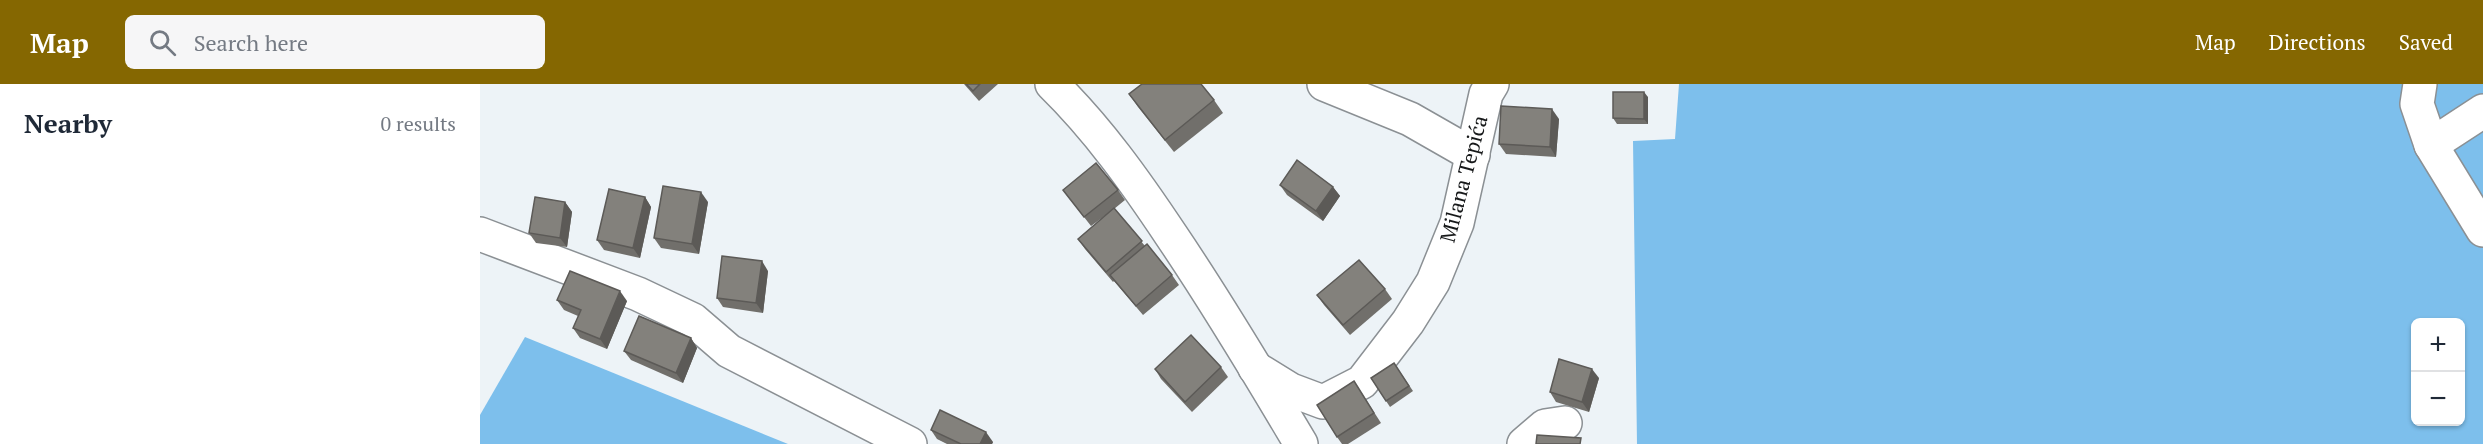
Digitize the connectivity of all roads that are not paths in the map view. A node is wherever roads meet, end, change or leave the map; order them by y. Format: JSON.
{"nodes":[{"id":1,"x":1052,"y":84,"type":"edge"},
{"id":2,"x":1324,"y":84,"type":"edge"},
{"id":3,"x":1492,"y":84,"type":"edge"},
{"id":4,"x":2420,"y":84,"type":"edge"},
{"id":5,"x":2483,"y":111,"type":"edge"},
{"id":6,"x":2431,"y":145,"type":"junction"},
{"id":7,"x":1473,"y":155,"type":"junction"},
{"id":8,"x":2483,"y":230,"type":"edge"},
{"id":9,"x":480,"y":234,"type":"edge"},
{"id":10,"x":1255,"y":368,"type":"junction"},
{"id":11,"x":1565,"y":423,"type":"dead end"},
{"id":12,"x":910,"y":444,"type":"edge"},
{"id":13,"x":1301,"y":444,"type":"edge"},
{"id":14,"x":1524,"y":444,"type":"edge"}],
"edges":[{"from":1,"to":10,"type":"street","name":"Milana Tepića"},
{"from":2,"to":7,"type":"street"},
{"from":3,"to":7,"type":"street","name":"Milana Tepića"},
{"from":4,"to":6,"type":"street"},
{"from":5,"to":6,"type":"street"},
{"from":6,"to":8,"type":"street"},
{"from":7,"to":10,"type":"street","name":"Milana Tepića"},
{"from":9,"to":12,"type":"street"},
{"from":10,"to":13,"type":"street","name":"Milana Tepića"},
{"from":11,"to":14,"type":"street"}]}
